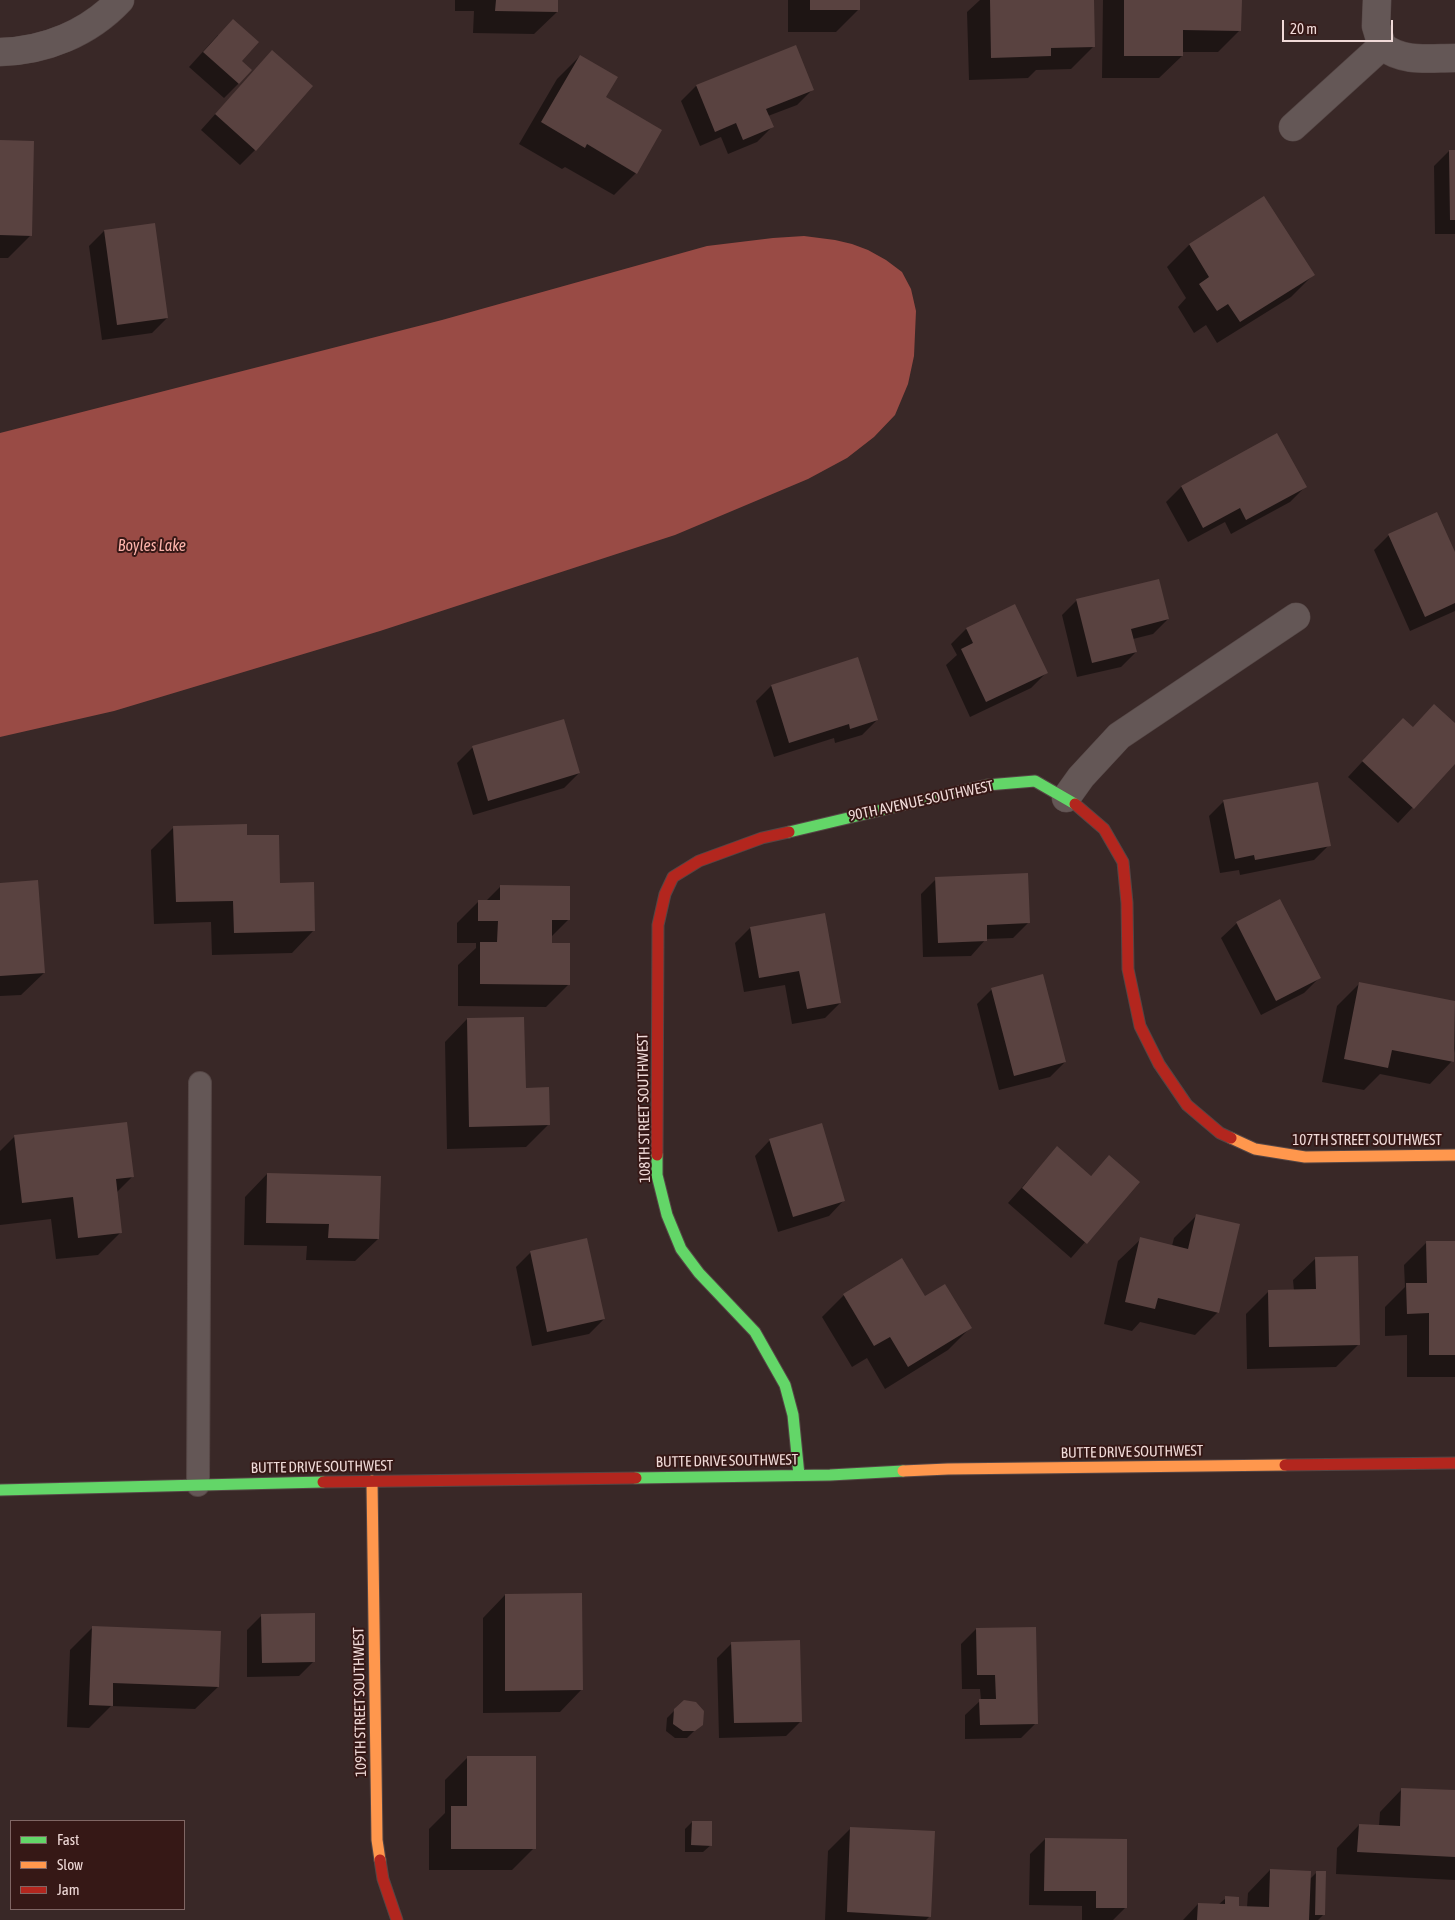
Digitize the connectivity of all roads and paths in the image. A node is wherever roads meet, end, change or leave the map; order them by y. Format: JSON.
{"nodes":[{"id":1,"x":120,"y":0,"type":"edge"},
{"id":2,"x":1377,"y":0,"type":"edge"},
{"id":3,"x":1382,"y":46,"type":"junction"},
{"id":4,"x":0,"y":52,"type":"edge"},
{"id":5,"x":1455,"y":58,"type":"edge"},
{"id":6,"x":1293,"y":128,"type":"dead end"},
{"id":7,"x":1296,"y":617,"type":"dead end"},
{"id":8,"x":1066,"y":798,"type":"junction"},
{"id":9,"x":657,"y":970,"type":"joint"},
{"id":10,"x":200,"y":1083,"type":"dead end"},
{"id":11,"x":1455,"y":1155,"type":"edge"},
{"id":12,"x":1455,"y":1463,"type":"edge"},
{"id":13,"x":799,"y":1475,"type":"junction"},
{"id":14,"x":372,"y":1481,"type":"junction"},
{"id":15,"x":198,"y":1485,"type":"junction"},
{"id":16,"x":0,"y":1490,"type":"edge"},
{"id":17,"x":397,"y":1920,"type":"edge"}],
"edges":[{"from":1,"to":4,"type":"street"},
{"from":2,"to":3,"type":"street"},
{"from":3,"to":5,"type":"street"},
{"from":3,"to":6,"type":"street"},
{"from":7,"to":8,"type":"street"},
{"from":8,"to":9,"type":"street","name":"90TH AVENUE SOUTHWEST"},
{"from":8,"to":11,"type":"street","name":"107TH STREET SOUTHWEST"},
{"from":9,"to":13,"type":"street","name":"108TH STREET SOUTHWEST"},
{"from":10,"to":15,"type":"lane"},
{"from":12,"to":13,"type":"street","name":"BUTTE DRIVE SOUTHWEST"},
{"from":13,"to":14,"type":"street","name":"BUTTE DRIVE SOUTHWEST"},
{"from":14,"to":15,"type":"street","name":"BUTTE DRIVE SOUTHWEST"},
{"from":14,"to":17,"type":"street","name":"109TH STREET SOUTHWEST"},
{"from":15,"to":16,"type":"street","name":"BUTTE DRIVE SOUTHWEST"}]}
